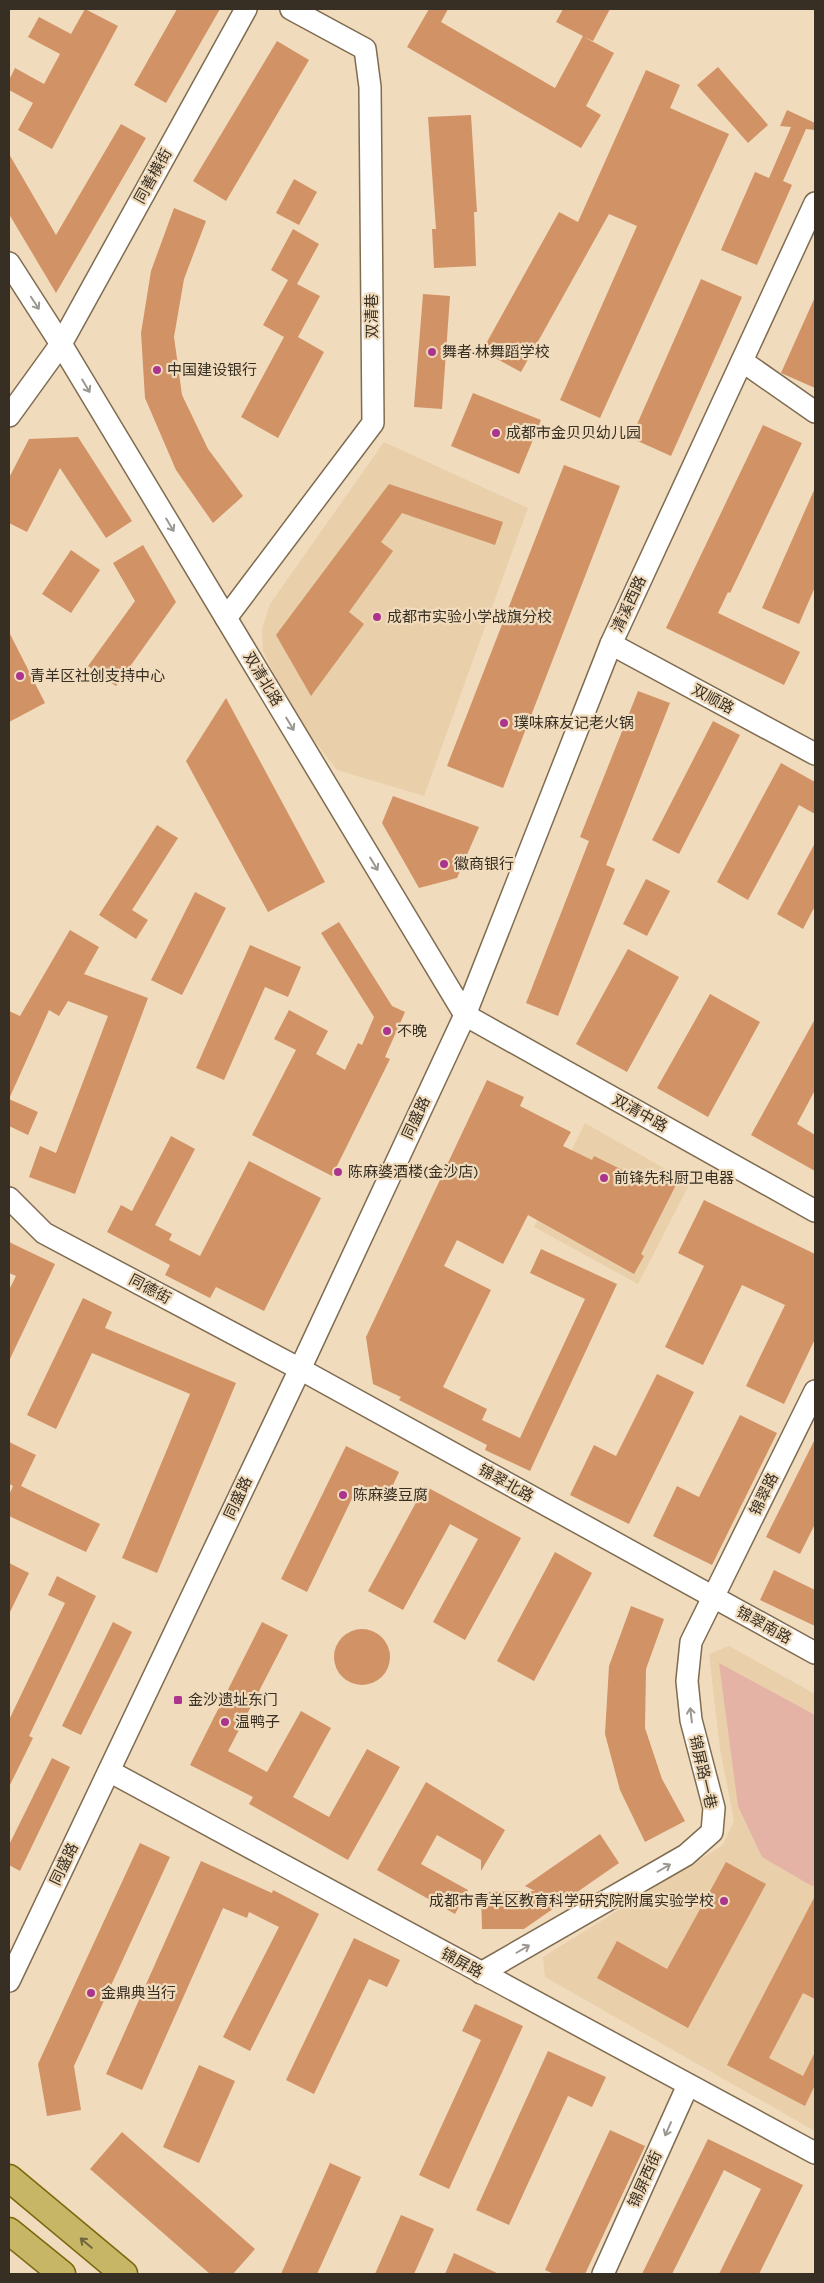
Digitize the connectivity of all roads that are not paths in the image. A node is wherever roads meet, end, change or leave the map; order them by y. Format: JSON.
{"nodes":[{"id":1,"x":246,"y":9,"type":"edge"},
{"id":2,"x":291,"y":9,"type":"edge"},
{"id":3,"x":815,"y":203,"type":"edge"},
{"id":4,"x":9,"y":263,"type":"edge"},
{"id":5,"x":61,"y":344,"type":"junction"},
{"id":6,"x":742,"y":361,"type":"junction"},
{"id":7,"x":815,"y":412,"type":"edge"},
{"id":8,"x":9,"y":416,"type":"edge"},
{"id":9,"x":226,"y":618,"type":"junction"},
{"id":10,"x":611,"y":644,"type":"junction"},
{"id":11,"x":815,"y":754,"type":"edge"},
{"id":12,"x":465,"y":1015,"type":"junction"},
{"id":13,"x":9,"y":1198,"type":"edge"},
{"id":14,"x":815,"y":1211,"type":"edge"},
{"id":15,"x":300,"y":1369,"type":"junction"},
{"id":16,"x":815,"y":1391,"type":"edge"},
{"id":17,"x":713,"y":1597,"type":"junction"},
{"id":18,"x":815,"y":1653,"type":"edge"},
{"id":19,"x":109,"y":1771,"type":"junction"},
{"id":20,"x":481,"y":1973,"type":"junction"},
{"id":21,"x":9,"y":1981,"type":"edge"},
{"id":22,"x":688,"y":2085,"type":"junction"},
{"id":23,"x":815,"y":2153,"type":"edge"},
{"id":24,"x":9,"y":2178,"type":"edge"},
{"id":25,"x":9,"y":2231,"type":"edge"},
{"id":26,"x":62,"y":2274,"type":"edge"},
{"id":27,"x":124,"y":2274,"type":"edge"},
{"id":28,"x":603,"y":2274,"type":"edge"}],
"edges":[{"from":1,"to":5,"type":"street","name":"同善横街"},
{"from":2,"to":9,"type":"street","name":"双清巷"},
{"from":3,"to":6,"type":"street","name":"清溪西路"},
{"from":4,"to":5,"type":"street","name":"双清北路","one_way":true},
{"from":5,"to":8,"type":"street"},
{"from":5,"to":9,"type":"street","name":"双清北路","one_way":true},
{"from":6,"to":7,"type":"street"},
{"from":6,"to":10,"type":"street","name":"清溪西路"},
{"from":9,"to":12,"type":"street","name":"双清北路","one_way":true},
{"from":10,"to":11,"type":"street","name":"双顺路"},
{"from":10,"to":12,"type":"street","name":"清溪西路"},
{"from":12,"to":14,"type":"street","name":"双清中路"},
{"from":12,"to":15,"type":"street","name":"同盛路"},
{"from":13,"to":15,"type":"street","name":"同德街"},
{"from":15,"to":17,"type":"street","name":"锦翠北路"},
{"from":15,"to":19,"type":"street","name":"同盛路"},
{"from":16,"to":17,"type":"street","name":"锦翠路"},
{"from":17,"to":18,"type":"street","name":"锦翠南路"},
{"from":20,"to":17,"type":"street","name":"锦屏路一巷","one_way":true},
{"from":19,"to":20,"type":"street","name":"锦屏路"},
{"from":19,"to":21,"type":"street","name":"同盛路"},
{"from":20,"to":22,"type":"street","name":"锦屏路"},
{"from":22,"to":23,"type":"street","name":"锦屏路"},
{"from":22,"to":28,"type":"street","name":"锦屏西街","one_way":true},
{"from":27,"to":24,"type":"main road","one_way":true},
{"from":25,"to":26,"type":"main road"}]}
